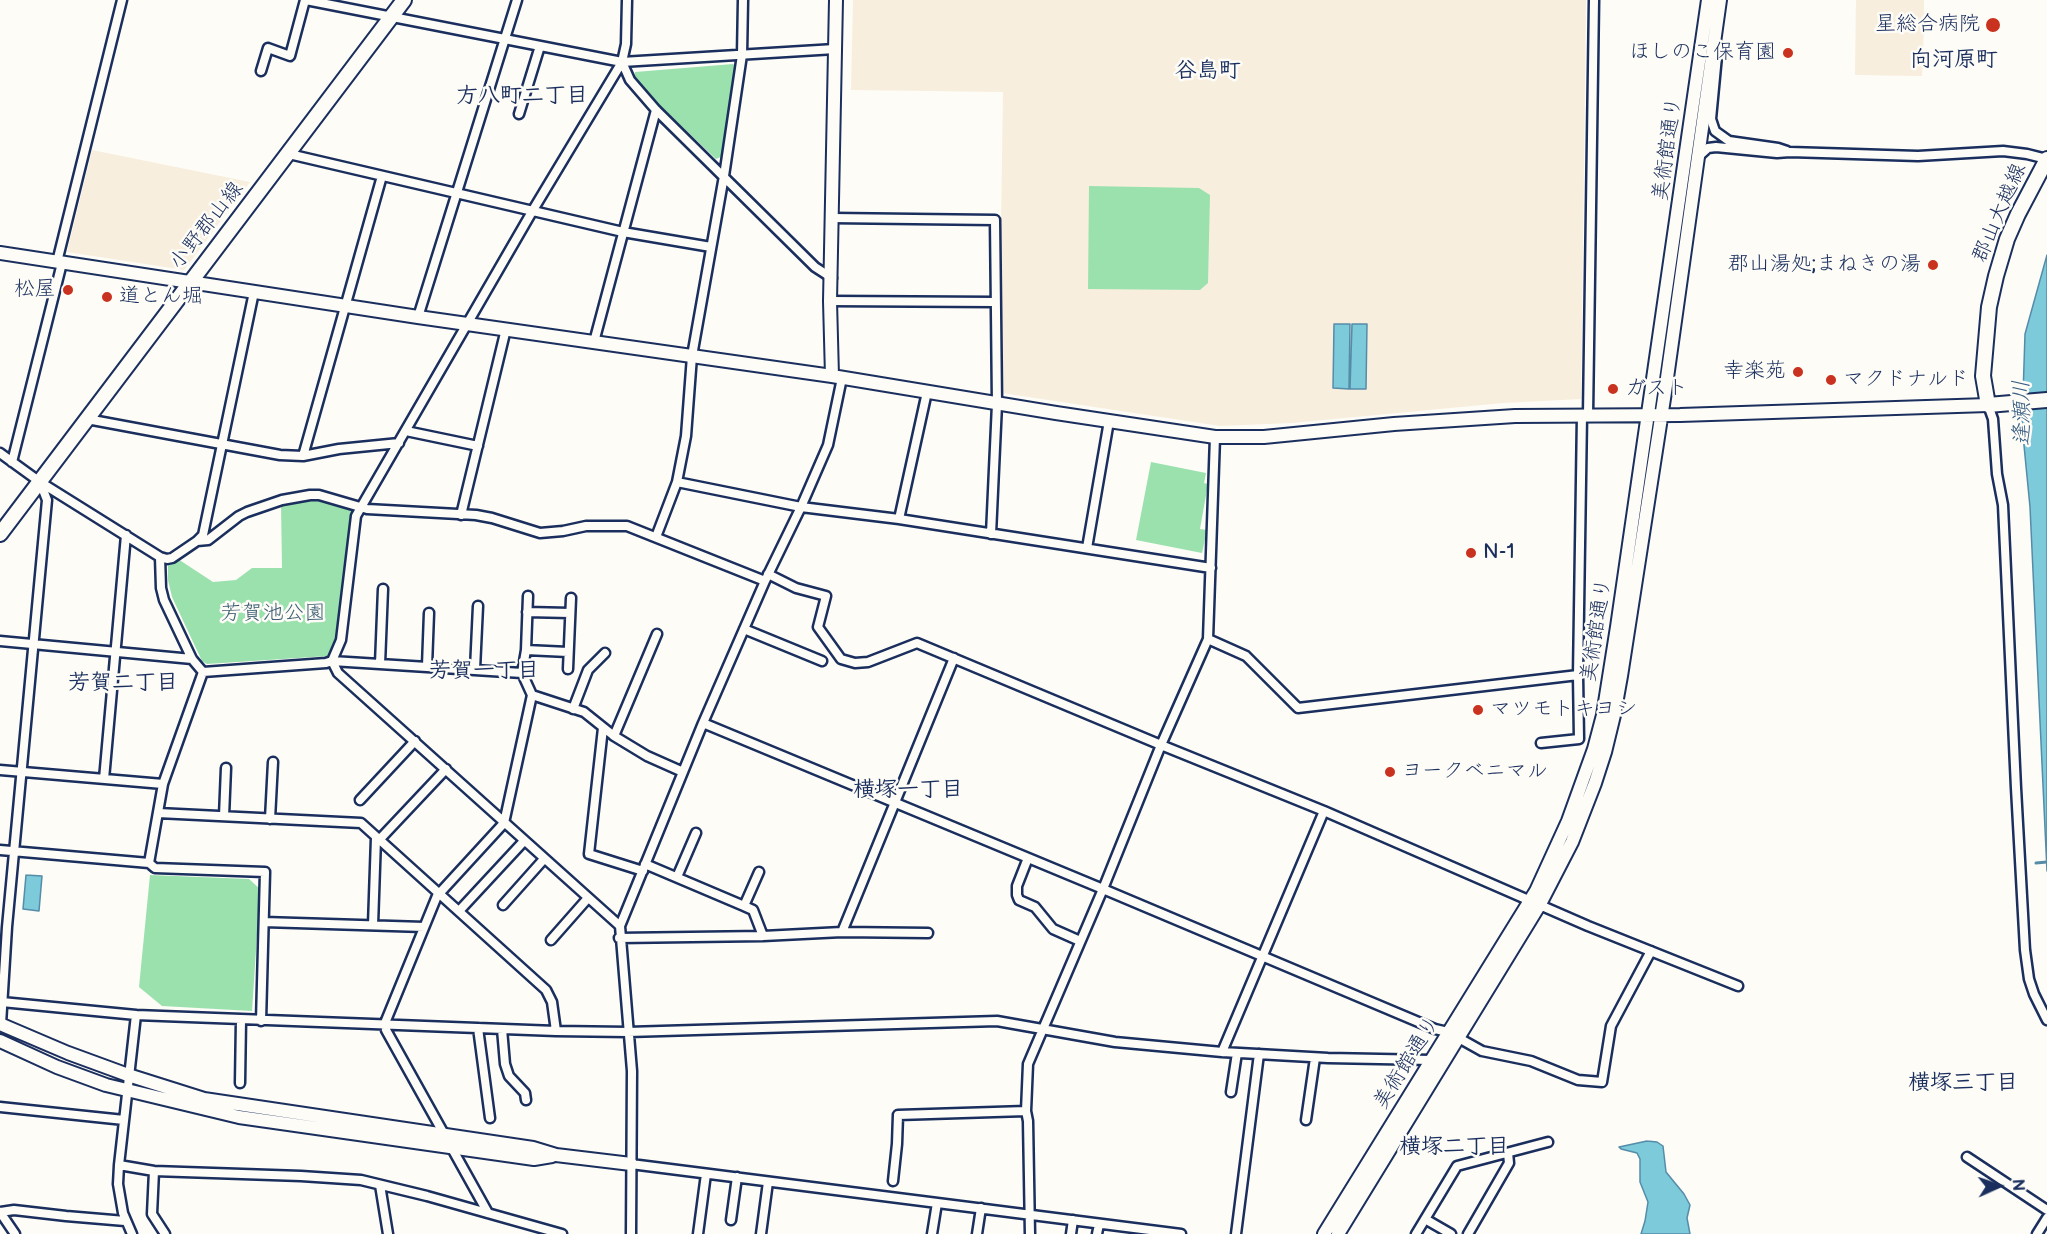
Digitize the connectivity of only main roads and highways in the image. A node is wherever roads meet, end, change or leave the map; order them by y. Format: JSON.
{"nodes":[{"id":1,"x":404,"y":0,"type":"edge"},
{"id":2,"x":2047,"y":159,"type":"edge"},
{"id":3,"x":2047,"y":400,"type":"edge"},
{"id":4,"x":0,"y":534,"type":"edge"}],
"edges":[{"from":1,"to":4,"type":"main road","name":"小野郡山線"},
{"from":2,"to":3,"type":"main road","name":"郡山大越線"}]}
